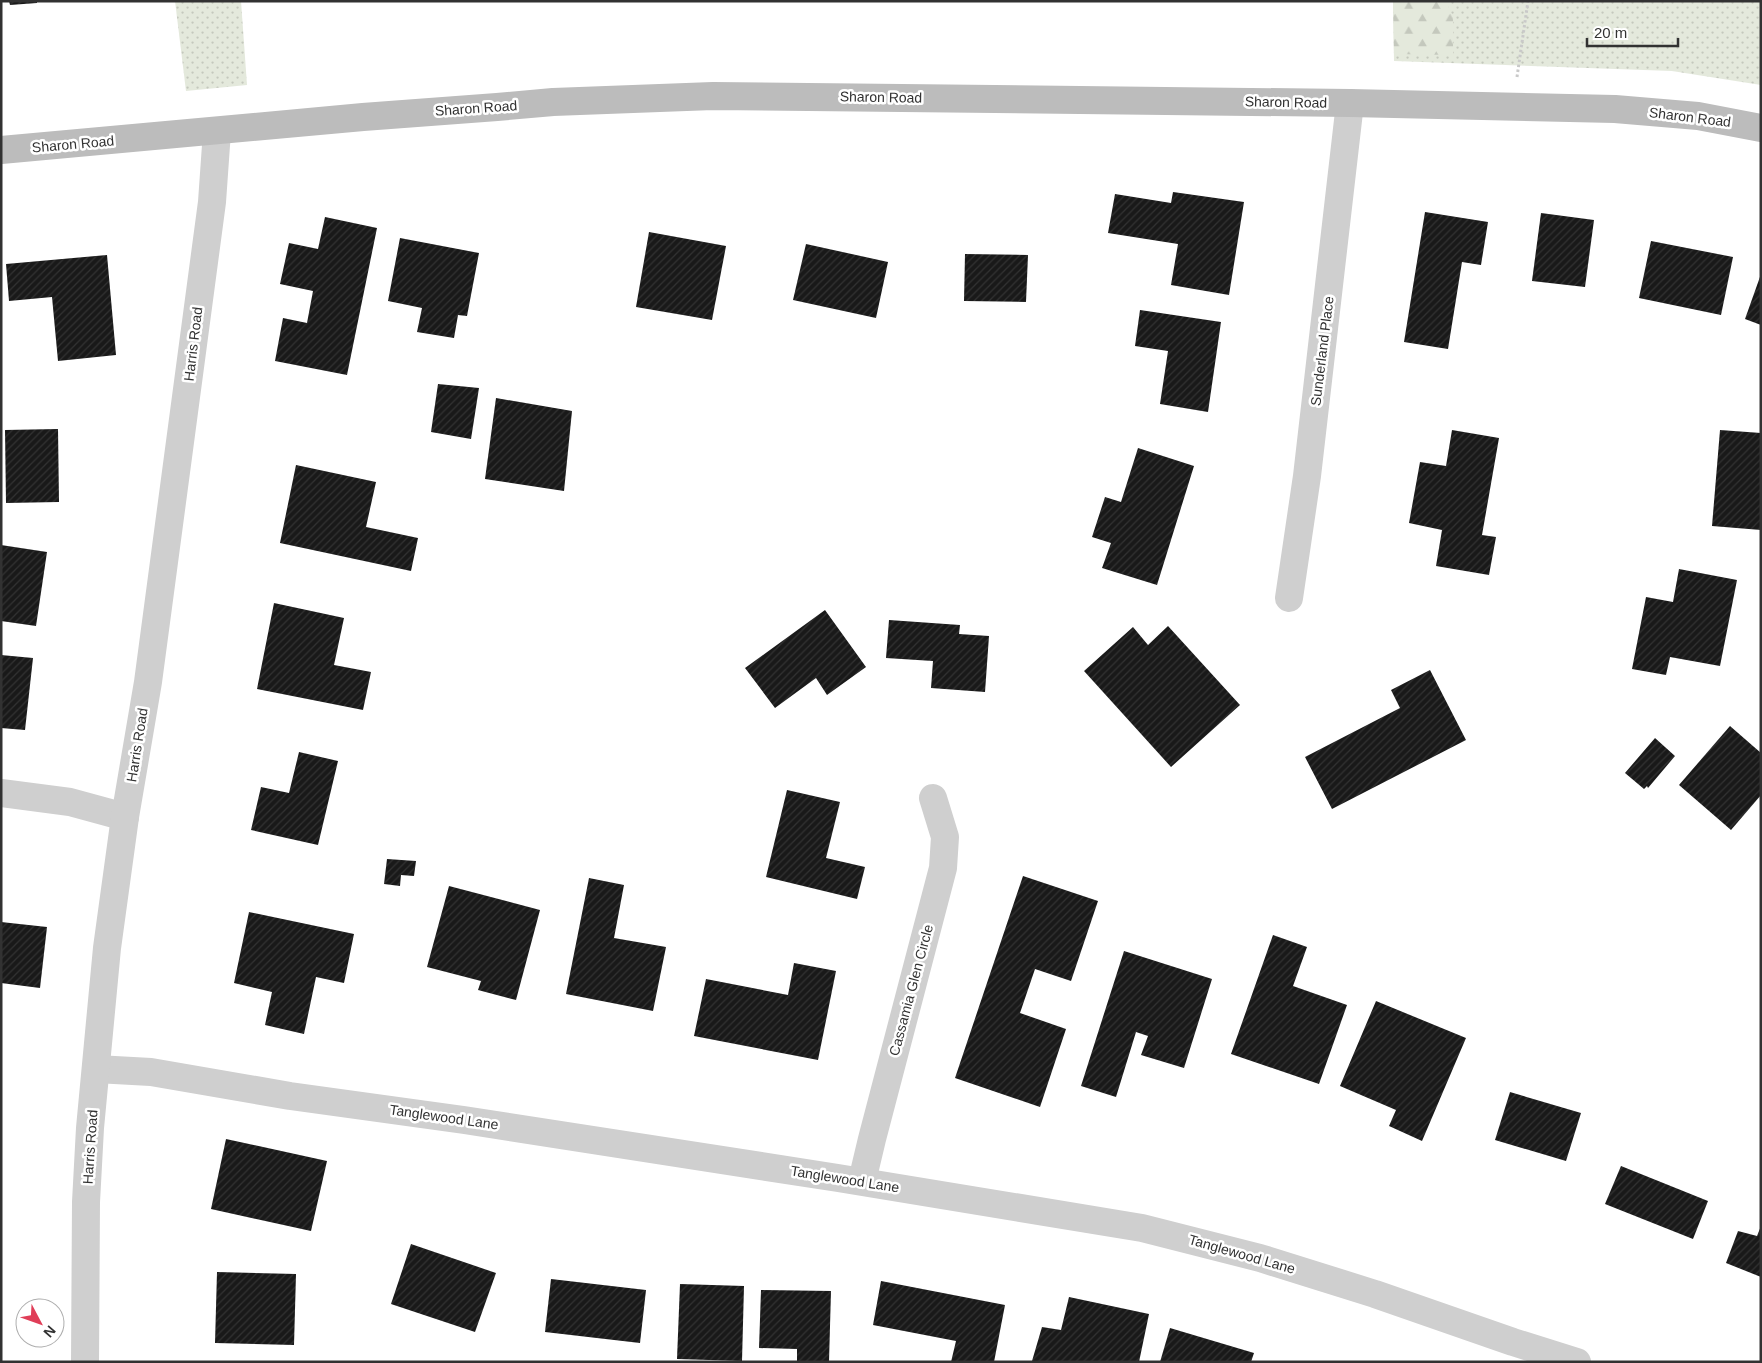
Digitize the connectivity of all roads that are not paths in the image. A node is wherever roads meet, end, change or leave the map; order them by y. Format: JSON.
{"nodes":[{"id":1,"x":1350,"y":103,"type":"junction"},
{"id":2,"x":1761,"y":128,"type":"edge"},
{"id":3,"x":217,"y":131,"type":"junction"},
{"id":4,"x":1,"y":150,"type":"edge"},
{"id":5,"x":1289,"y":598,"type":"dead end"},
{"id":6,"x":1,"y":793,"type":"edge"},
{"id":7,"x":933,"y":798,"type":"dead end"},
{"id":8,"x":125,"y":818,"type":"junction"},
{"id":9,"x":96,"y":1069,"type":"junction"},
{"id":10,"x":862,"y":1182,"type":"junction"},
{"id":11,"x":85,"y":1362,"type":"edge"},
{"id":12,"x":1577,"y":1362,"type":"edge"}],
"edges":[{"from":1,"to":2,"type":"street","name":"Sharon Road"},
{"from":1,"to":3,"type":"street","name":"Sharon Road"},
{"from":1,"to":5,"type":"street","name":"Sunderland Place"},
{"from":3,"to":4,"type":"street","name":"Sharon Road"},
{"from":3,"to":8,"type":"street","name":"Harris Road"},
{"from":6,"to":8,"type":"street"},
{"from":7,"to":10,"type":"street","name":"Cassamia Glen Circle"},
{"from":8,"to":9,"type":"street","name":"Harris Road"},
{"from":9,"to":10,"type":"street","name":"Tanglewood Lane"},
{"from":9,"to":11,"type":"street","name":"Harris Road"},
{"from":10,"to":12,"type":"street","name":"Tanglewood Lane"}]}
